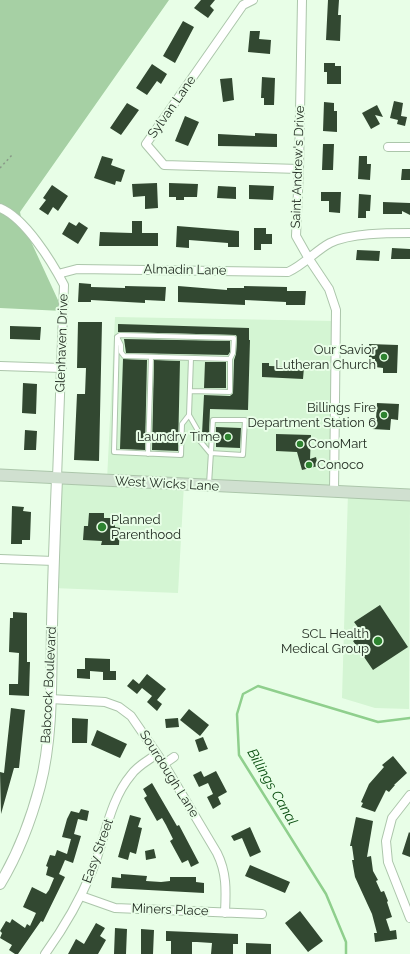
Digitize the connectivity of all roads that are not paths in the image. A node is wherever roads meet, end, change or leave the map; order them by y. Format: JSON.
{"nodes":[{"id":1,"x":253,"y":0,"type":"edge"},
{"id":2,"x":302,"y":0,"type":"edge"},
{"id":3,"x":388,"y":146,"type":"dead end"},
{"id":4,"x":410,"y":147,"type":"edge"},
{"id":5,"x":299,"y":169,"type":"junction"},
{"id":6,"x":0,"y":208,"type":"edge"},
{"id":7,"x":410,"y":233,"type":"edge"},
{"id":8,"x":309,"y":260,"type":"junction"},
{"id":9,"x":58,"y":274,"type":"junction"},
{"id":10,"x":116,"y":337,"type":"junction"},
{"id":11,"x":151,"y":357,"type":"junction"},
{"id":12,"x":191,"y":358,"type":"junction"},
{"id":13,"x":230,"y":359,"type":"junction"},
{"id":14,"x":0,"y":366,"type":"edge"},
{"id":15,"x":62,"y":368,"type":"junction"},
{"id":16,"x":190,"y":391,"type":"junction"},
{"id":17,"x":189,"y":415,"type":"junction"},
{"id":18,"x":210,"y":453,"type":"junction"},
{"id":19,"x":148,"y":454,"type":"junction"},
{"id":20,"x":0,"y":475,"type":"edge"},
{"id":21,"x":57,"y":478,"type":"junction"},
{"id":22,"x":209,"y":486,"type":"junction"},
{"id":23,"x":334,"y":492,"type":"junction"},
{"id":24,"x":410,"y":495,"type":"edge"},
{"id":25,"x":0,"y":559,"type":"edge"},
{"id":26,"x":54,"y":561,"type":"junction"},
{"id":27,"x":50,"y":699,"type":"junction"},
{"id":28,"x":157,"y":754,"type":"junction"},
{"id":29,"x":174,"y":758,"type":"dead end"},
{"id":30,"x":164,"y":764,"type":"junction"},
{"id":31,"x":410,"y":795,"type":"edge"},
{"id":32,"x":0,"y":883,"type":"edge"},
{"id":33,"x":80,"y":896,"type":"junction"},
{"id":34,"x":225,"y":912,"type":"junction"},
{"id":35,"x":262,"y":914,"type":"dead end"},
{"id":36,"x":410,"y":918,"type":"edge"},
{"id":37,"x":45,"y":954,"type":"edge"}],
"edges":[{"from":1,"to":5,"type":"street","name":"Sylvan Lane"},
{"from":2,"to":5,"type":"street","name":"Saint Andrew's Drive"},
{"from":3,"to":4,"type":"street"},
{"from":5,"to":8,"type":"street","name":"Saint Andrew's Drive"},
{"from":6,"to":9,"type":"street","name":"Glenhaven Drive"},
{"from":7,"to":8,"type":"street","name":"Almadin Lane"},
{"from":8,"to":9,"type":"street","name":"Almadin Lane"},
{"from":8,"to":23,"type":"street","name":"Saint Andrew's Drive"},
{"from":9,"to":15,"type":"street","name":"Glenhaven Drive"},
{"from":10,"to":11,"type":"lane"},
{"from":10,"to":13,"type":"lane"},
{"from":10,"to":19,"type":"lane"},
{"from":11,"to":12,"type":"lane"},
{"from":11,"to":19,"type":"lane"},
{"from":12,"to":13,"type":"lane"},
{"from":12,"to":16,"type":"lane"},
{"from":13,"to":16,"type":"lane"},
{"from":14,"to":15,"type":"street"},
{"from":15,"to":21,"type":"street","name":"Glenhaven Drive"},
{"from":16,"to":17,"type":"lane"},
{"from":17,"to":18,"type":"lane"},
{"from":17,"to":19,"type":"lane"},
{"from":18,"to":18,"type":"lane"},
{"from":18,"to":22,"type":"lane"},
{"from":20,"to":21,"type":"main road","name":"West Wicks Lane"},
{"from":21,"to":22,"type":"main road","name":"West Wicks Lane"},
{"from":21,"to":26,"type":"street","name":"Babcock Boulevard"},
{"from":22,"to":23,"type":"main road","name":"West Wicks Lane"},
{"from":23,"to":24,"type":"main road","name":"West Wicks Lane"},
{"from":25,"to":26,"type":"street"},
{"from":26,"to":27,"type":"street","name":"Babcock Boulevard"},
{"from":27,"to":28,"type":"street","name":"Sourdough Lane"},
{"from":27,"to":32,"type":"street","name":"Babcock Boulevard"},
{"from":28,"to":30,"type":"street","name":"Sourdough Lane"},
{"from":28,"to":33,"type":"street","name":"Easy Street"},
{"from":29,"to":30,"type":"street"},
{"from":30,"to":34,"type":"street","name":"Sourdough Lane"},
{"from":31,"to":36,"type":"street"},
{"from":33,"to":34,"type":"street","name":"Miners Place"},
{"from":33,"to":37,"type":"street","name":"Easy Street"},
{"from":34,"to":35,"type":"street","name":"Miners Place"}]}
